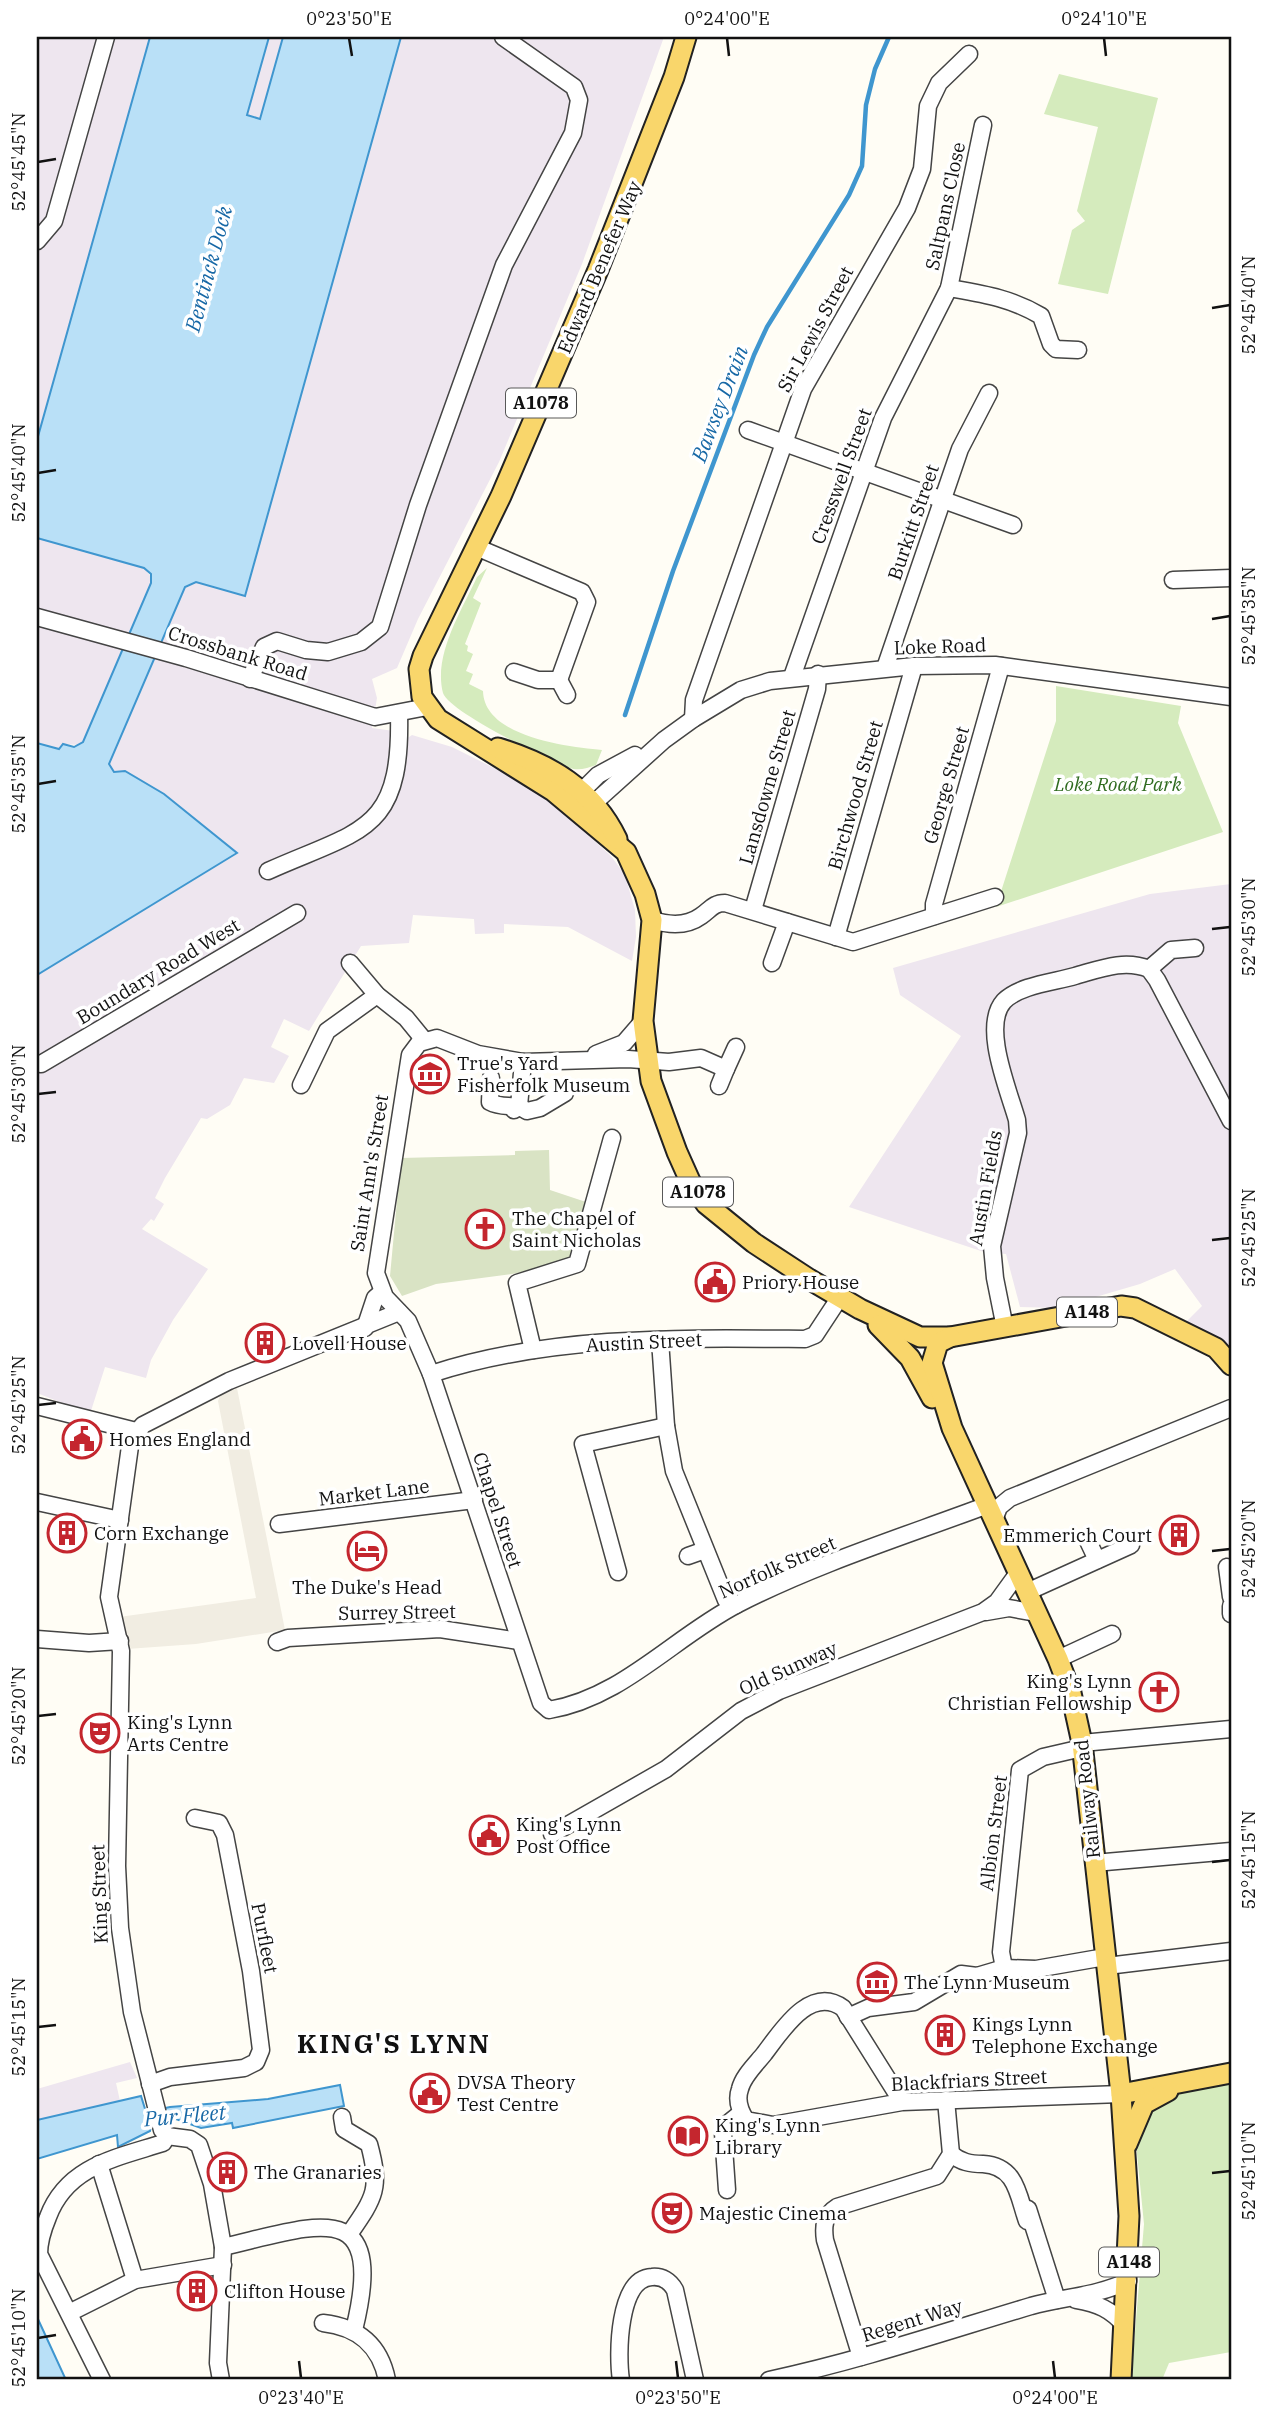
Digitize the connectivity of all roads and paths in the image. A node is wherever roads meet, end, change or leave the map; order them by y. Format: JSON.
{"nodes":[{"id":1,"x":106,"y":37,"type":"edge"},
{"id":2,"x":503,"y":37,"type":"edge"},
{"id":3,"x":686,"y":37,"type":"edge"},
{"id":4,"x":946,"y":49,"type":"dead end"},
{"id":5,"x":969,"y":54,"type":"dead end"},
{"id":6,"x":955,"y":64,"type":"junction"},
{"id":7,"x":983,"y":125,"type":"dead end"},
{"id":8,"x":37,"y":241,"type":"edge"},
{"id":9,"x":947,"y":292,"type":"junction"},
{"id":10,"x":989,"y":302,"type":"dead end"},
{"id":11,"x":1078,"y":350,"type":"dead end"},
{"id":12,"x":989,"y":393,"type":"dead end"},
{"id":13,"x":748,"y":430,"type":"dead end"},
{"id":14,"x":784,"y":443,"type":"junction"},
{"id":15,"x":863,"y":472,"type":"junction"},
{"id":16,"x":943,"y":501,"type":"junction"},
{"id":17,"x":1013,"y":525,"type":"dead end"},
{"id":18,"x":476,"y":547,"type":"junction"},
{"id":19,"x":1231,"y":578,"type":"edge"},
{"id":20,"x":1173,"y":580,"type":"dead end"},
{"id":21,"x":37,"y":617,"type":"edge"},
{"id":22,"x":914,"y":666,"type":"junction"},
{"id":23,"x":1001,"y":666,"type":"junction"},
{"id":24,"x":885,"y":668,"type":"junction"},
{"id":25,"x":514,"y":672,"type":"dead end"},
{"id":26,"x":818,"y":674,"type":"junction"},
{"id":27,"x":792,"y":677,"type":"junction"},
{"id":28,"x":250,"y":679,"type":"junction"},
{"id":29,"x":559,"y":680,"type":"junction"},
{"id":30,"x":567,"y":695,"type":"dead end"},
{"id":31,"x":1231,"y":697,"type":"edge"},
{"id":32,"x":427,"y":707,"type":"junction"},
{"id":33,"x":399,"y":713,"type":"junction"},
{"id":34,"x":693,"y":719,"type":"junction"},
{"id":35,"x":582,"y":803,"type":"junction"},
{"id":36,"x":268,"y":871,"type":"dead end"},
{"id":37,"x":995,"y":897,"type":"dead end"},
{"id":38,"x":753,"y":910,"type":"junction"},
{"id":39,"x":297,"y":913,"type":"dead end"},
{"id":40,"x":933,"y":916,"type":"junction"},
{"id":41,"x":652,"y":920,"type":"junction"},
{"id":42,"x":787,"y":922,"type":"junction"},
{"id":43,"x":836,"y":937,"type":"junction"},
{"id":44,"x":1195,"y":948,"type":"dead end"},
{"id":45,"x":350,"y":962,"type":"dead end"},
{"id":46,"x":772,"y":963,"type":"dead end"},
{"id":47,"x":1149,"y":969,"type":"junction"},
{"id":48,"x":377,"y":995,"type":"junction"},
{"id":49,"x":643,"y":1021,"type":"junction"},
{"id":50,"x":424,"y":1040,"type":"junction"},
{"id":51,"x":737,"y":1047,"type":"dead end"},
{"id":52,"x":577,"y":1060,"type":"junction"},
{"id":53,"x":647,"y":1061,"type":"junction"},
{"id":54,"x":523,"y":1062,"type":"junction"},
{"id":55,"x":41,"y":1064,"type":"dead end"},
{"id":56,"x":726,"y":1069,"type":"junction"},
{"id":57,"x":491,"y":1078,"type":"dead end"},
{"id":58,"x":301,"y":1085,"type":"dead end"},
{"id":59,"x":719,"y":1086,"type":"dead end"},
{"id":60,"x":565,"y":1093,"type":"dead end"},
{"id":61,"x":517,"y":1108,"type":"junction"},
{"id":62,"x":1231,"y":1121,"type":"edge"},
{"id":63,"x":612,"y":1138,"type":"dead end"},
{"id":64,"x":382,"y":1292,"type":"junction"},
{"id":65,"x":840,"y":1297,"type":"junction"},
{"id":66,"x":860,"y":1309,"type":"junction"},
{"id":67,"x":399,"y":1312,"type":"junction"},
{"id":68,"x":365,"y":1328,"type":"junction"},
{"id":69,"x":1006,"y":1328,"type":"junction"},
{"id":70,"x":950,"y":1337,"type":"junction"},
{"id":71,"x":660,"y":1340,"type":"junction"},
{"id":72,"x":533,"y":1350,"type":"junction"},
{"id":73,"x":1224,"y":1352,"type":"edge"},
{"id":74,"x":1231,"y":1365,"type":"edge"},
{"id":75,"x":431,"y":1374,"type":"junction"},
{"id":76,"x":37,"y":1406,"type":"edge"},
{"id":77,"x":1231,"y":1408,"type":"edge"},
{"id":78,"x":666,"y":1426,"type":"junction"},
{"id":79,"x":951,"y":1428,"type":"junction"},
{"id":80,"x":136,"y":1431,"type":"junction"},
{"id":81,"x":474,"y":1500,"type":"junction"},
{"id":82,"x":37,"y":1503,"type":"edge"},
{"id":83,"x":989,"y":1513,"type":"junction"},
{"id":84,"x":120,"y":1520,"type":"junction"},
{"id":85,"x":279,"y":1524,"type":"dead end"},
{"id":86,"x":1088,"y":1541,"type":"dead end"},
{"id":87,"x":1131,"y":1545,"type":"dead end"},
{"id":88,"x":705,"y":1550,"type":"junction"},
{"id":89,"x":688,"y":1556,"type":"dead end"},
{"id":90,"x":1097,"y":1560,"type":"junction"},
{"id":91,"x":1227,"y":1567,"type":"dead end"},
{"id":92,"x":618,"y":1572,"type":"dead end"},
{"id":93,"x":1018,"y":1573,"type":"junction"},
{"id":94,"x":1027,"y":1592,"type":"junction"},
{"id":95,"x":1231,"y":1597,"type":"edge"},
{"id":96,"x":736,"y":1605,"type":"junction"},
{"id":97,"x":1231,"y":1606,"type":"edge"},
{"id":98,"x":983,"y":1612,"type":"junction"},
{"id":99,"x":1036,"y":1613,"type":"junction"},
{"id":100,"x":1231,"y":1614,"type":"edge"},
{"id":101,"x":1112,"y":1634,"type":"dead end"},
{"id":102,"x":37,"y":1639,"type":"edge"},
{"id":103,"x":519,"y":1640,"type":"junction"},
{"id":104,"x":277,"y":1642,"type":"dead end"},
{"id":105,"x":120,"y":1643,"type":"junction"},
{"id":106,"x":1058,"y":1659,"type":"junction"},
{"id":107,"x":562,"y":1708,"type":"joint"},
{"id":108,"x":1231,"y":1730,"type":"edge"},
{"id":109,"x":1082,"y":1746,"type":"junction"},
{"id":110,"x":195,"y":1818,"type":"dead end"},
{"id":111,"x":552,"y":1833,"type":"dead end"},
{"id":112,"x":1231,"y":1851,"type":"edge"},
{"id":113,"x":1094,"y":1863,"type":"junction"},
{"id":114,"x":1231,"y":1951,"type":"edge"},
{"id":115,"x":1106,"y":1962,"type":"junction"},
{"id":116,"x":1004,"y":1968,"type":"junction"},
{"id":117,"x":848,"y":2017,"type":"junction"},
{"id":118,"x":1231,"y":2073,"type":"edge"},
{"id":119,"x":1188,"y":2082,"type":"junction"},
{"id":120,"x":152,"y":2089,"type":"junction"},
{"id":121,"x":1121,"y":2094,"type":"junction"},
{"id":122,"x":946,"y":2100,"type":"junction"},
{"id":123,"x":902,"y":2102,"type":"junction"},
{"id":124,"x":741,"y":2113,"type":"junction"},
{"id":125,"x":341,"y":2126,"type":"dead end"},
{"id":126,"x":165,"y":2133,"type":"junction"},
{"id":127,"x":951,"y":2154,"type":"junction"},
{"id":128,"x":1124,"y":2157,"type":"junction"},
{"id":129,"x":99,"y":2164,"type":"junction"},
{"id":130,"x":727,"y":2190,"type":"dead end"},
{"id":131,"x":1020,"y":2194,"type":"junction"},
{"id":132,"x":1027,"y":2221,"type":"dead end"},
{"id":133,"x":350,"y":2233,"type":"junction"},
{"id":134,"x":223,"y":2247,"type":"junction"},
{"id":135,"x":223,"y":2265,"type":"junction"},
{"id":136,"x":135,"y":2280,"type":"junction"},
{"id":137,"x":1128,"y":2281,"type":"junction"},
{"id":138,"x":1062,"y":2299,"type":"junction"},
{"id":139,"x":71,"y":2312,"type":"junction"},
{"id":140,"x":323,"y":2323,"type":"dead end"},
{"id":141,"x":1125,"y":2326,"type":"junction"},
{"id":142,"x":354,"y":2330,"type":"junction"},
{"id":143,"x":861,"y":2357,"type":"junction"},
{"id":144,"x":1120,"y":2375,"type":"edge"},
{"id":145,"x":102,"y":2380,"type":"edge"},
{"id":146,"x":221,"y":2380,"type":"edge"},
{"id":147,"x":387,"y":2380,"type":"edge"},
{"id":148,"x":621,"y":2380,"type":"edge"},
{"id":149,"x":695,"y":2380,"type":"edge"},
{"id":150,"x":769,"y":2380,"type":"edge"}],
"edges":[{"from":1,"to":8,"type":"street"},
{"from":2,"to":28,"type":"street"},
{"from":3,"to":18,"type":"main road","name":"Edward Benefer Way","number":"A1078"},
{"from":4,"to":6,"type":"street"},
{"from":5,"to":6,"type":"street","name":"Sir Lewis Street"},
{"from":6,"to":14,"type":"street","name":"Sir Lewis Street"},
{"from":7,"to":9,"type":"street","name":"Saltpans Close"},
{"from":9,"to":10,"type":"street"},
{"from":9,"to":11,"type":"street"},
{"from":9,"to":15,"type":"street","name":"Cresswell Street"},
{"from":12,"to":16,"type":"street","name":"Burkitt Street"},
{"from":13,"to":14,"type":"street"},
{"from":14,"to":15,"type":"street"},
{"from":14,"to":34,"type":"street","name":"Sir Lewis Street"},
{"from":15,"to":16,"type":"street"},
{"from":15,"to":27,"type":"street","name":"Cresswell Street"},
{"from":16,"to":17,"type":"street"},
{"from":16,"to":24,"type":"street","name":"Burkitt Street"},
{"from":18,"to":29,"type":"street"},
{"from":18,"to":32,"type":"main road","name":"Edward Benefer Way","number":"A1078"},
{"from":19,"to":20,"type":"street"},
{"from":21,"to":28,"type":"street","name":"Crossbank Road"},
{"from":22,"to":23,"type":"street","name":"Loke Road"},
{"from":22,"to":24,"type":"street","name":"Loke Road"},
{"from":22,"to":43,"type":"street","name":"Birchwood Street"},
{"from":23,"to":31,"type":"street","name":"Loke Road"},
{"from":23,"to":40,"type":"street","name":"George Street"},
{"from":24,"to":26,"type":"street","name":"Loke Road"},
{"from":25,"to":29,"type":"street"},
{"from":26,"to":27,"type":"street","name":"Loke Road"},
{"from":26,"to":38,"type":"street","name":"Lansdowne Street"},
{"from":27,"to":34,"type":"street","name":"Loke Road"},
{"from":28,"to":33,"type":"street","name":"Crossbank Road"},
{"from":29,"to":30,"type":"street"},
{"from":32,"to":33,"type":"street","name":"Crossbank Road"},
{"from":32,"to":35,"type":"main road","number":"A1078"},
{"from":33,"to":36,"type":"street"},
{"from":34,"to":35,"type":"street","name":"Loke Road"},
{"from":35,"to":41,"type":"main road","number":"A1078"},
{"from":37,"to":40,"type":"street"},
{"from":38,"to":41,"type":"street"},
{"from":38,"to":42,"type":"street"},
{"from":39,"to":55,"type":"street","name":"Boundary Road West"},
{"from":40,"to":43,"type":"street"},
{"from":41,"to":49,"type":"main road","number":"A1078"},
{"from":42,"to":43,"type":"street"},
{"from":42,"to":46,"type":"street"},
{"from":44,"to":47,"type":"street"},
{"from":45,"to":48,"type":"street"},
{"from":47,"to":62,"type":"street"},
{"from":47,"to":69,"type":"street","name":"Austin Fields"},
{"from":48,"to":50,"type":"street"},
{"from":48,"to":58,"type":"street"},
{"from":49,"to":52,"type":"street"},
{"from":49,"to":53,"type":"main road","number":"A1078"},
{"from":50,"to":54,"type":"street"},
{"from":50,"to":64,"type":"street","name":"Saint Ann's Street"},
{"from":51,"to":56,"type":"street"},
{"from":52,"to":53,"type":"street"},
{"from":52,"to":54,"type":"street"},
{"from":53,"to":56,"type":"street"},
{"from":53,"to":65,"type":"main road","number":"A1078"},
{"from":54,"to":61,"type":"street"},
{"from":56,"to":59,"type":"street"},
{"from":57,"to":61,"type":"street"},
{"from":60,"to":61,"type":"street"},
{"from":63,"to":72,"type":"street"},
{"from":64,"to":67,"type":"street"},
{"from":64,"to":68,"type":"street"},
{"from":65,"to":66,"type":"main road","number":"A1078"},
{"from":65,"to":71,"type":"street","name":"Austin Street"},
{"from":66,"to":70,"type":"main road","number":"A1078"},
{"from":66,"to":79,"type":"main road"},
{"from":67,"to":68,"type":"street"},
{"from":67,"to":75,"type":"street","name":"Chapel Street"},
{"from":68,"to":80,"type":"street"},
{"from":69,"to":70,"type":"main road","number":"A148"},
{"from":69,"to":73,"type":"main road","number":"A148"},
{"from":70,"to":79,"type":"main road","number":"A148"},
{"from":71,"to":72,"type":"street","name":"Austin Street"},
{"from":71,"to":78,"type":"street"},
{"from":72,"to":75,"type":"street","name":"Austin Street"},
{"from":73,"to":74,"type":"main road","number":"A148"},
{"from":75,"to":81,"type":"street","name":"Chapel Street"},
{"from":76,"to":80,"type":"street"},
{"from":77,"to":83,"type":"street","name":"Norfolk Street"},
{"from":78,"to":88,"type":"street"},
{"from":78,"to":92,"type":"street"},
{"from":79,"to":83,"type":"main road","number":"A148"},
{"from":80,"to":84,"type":"street","name":"King Street"},
{"from":81,"to":85,"type":"street","name":"Market Lane"},
{"from":81,"to":103,"type":"street","name":"Chapel Street"},
{"from":82,"to":84,"type":"street"},
{"from":83,"to":93,"type":"main road","name":"Railway Road","number":"A148"},
{"from":83,"to":96,"type":"street","name":"Norfolk Street"},
{"from":84,"to":105,"type":"street","name":"King Street"},
{"from":86,"to":90,"type":"street"},
{"from":87,"to":90,"type":"street"},
{"from":88,"to":89,"type":"street"},
{"from":88,"to":96,"type":"street"},
{"from":90,"to":94,"type":"street"},
{"from":91,"to":95,"type":"street"},
{"from":93,"to":94,"type":"main road","name":"Railway Road","number":"A148"},
{"from":93,"to":98,"type":"street","name":"Old Sunway"},
{"from":94,"to":99,"type":"main road","name":"Railway Road","number":"A148"},
{"from":96,"to":107,"type":"street","name":"Norfolk Street"},
{"from":97,"to":100,"type":"street"},
{"from":98,"to":99,"type":"street","name":"Old Sunway"},
{"from":98,"to":111,"type":"street","name":"Old Sunway"},
{"from":99,"to":106,"type":"main road","name":"Railway Road","number":"A148"},
{"from":101,"to":106,"type":"street"},
{"from":102,"to":105,"type":"street"},
{"from":103,"to":104,"type":"street","name":"Surrey Street"},
{"from":103,"to":107,"type":"street","name":"Chapel Street"},
{"from":105,"to":120,"type":"street","name":"King Street"},
{"from":106,"to":109,"type":"main road","name":"Railway Road","number":"A148"},
{"from":108,"to":109,"type":"street","name":"Albion Street"},
{"from":109,"to":113,"type":"main road","name":"Railway Road","number":"A148"},
{"from":109,"to":116,"type":"street","name":"Albion Street"},
{"from":110,"to":120,"type":"street","name":"Purfleet"},
{"from":112,"to":113,"type":"street"},
{"from":113,"to":115,"type":"main road","name":"Railway Road","number":"A148"},
{"from":114,"to":115,"type":"street"},
{"from":115,"to":116,"type":"street"},
{"from":115,"to":121,"type":"main road","name":"Railway Road","number":"A148"},
{"from":116,"to":117,"type":"street"},
{"from":117,"to":123,"type":"street"},
{"from":117,"to":124,"type":"street"},
{"from":118,"to":119,"type":"main road","number":"A148"},
{"from":119,"to":121,"type":"main road","number":"A148"},
{"from":119,"to":128,"type":"main road","number":"A148"},
{"from":120,"to":126,"type":"street","name":"King Street"},
{"from":121,"to":122,"type":"street","name":"Blackfriars Street"},
{"from":121,"to":128,"type":"main road","number":"A148"},
{"from":122,"to":123,"type":"street","name":"Blackfriars Street"},
{"from":122,"to":127,"type":"street"},
{"from":123,"to":124,"type":"street","name":"Blackfriars Street"},
{"from":124,"to":130,"type":"street"},
{"from":125,"to":133,"type":"street"},
{"from":126,"to":129,"type":"street"},
{"from":126,"to":134,"type":"street"},
{"from":127,"to":131,"type":"street"},
{"from":127,"to":143,"type":"street"},
{"from":128,"to":137,"type":"main road","number":"A148"},
{"from":129,"to":136,"type":"street"},
{"from":129,"to":139,"type":"street"},
{"from":131,"to":132,"type":"street"},
{"from":131,"to":138,"type":"street"},
{"from":133,"to":134,"type":"street"},
{"from":133,"to":142,"type":"street"},
{"from":134,"to":135,"type":"street"},
{"from":135,"to":136,"type":"street"},
{"from":135,"to":146,"type":"street"},
{"from":136,"to":139,"type":"street"},
{"from":137,"to":138,"type":"street","name":"Regent Way"},
{"from":137,"to":141,"type":"main road","number":"A148"},
{"from":138,"to":141,"type":"street","name":"Regent Way"},
{"from":138,"to":143,"type":"street","name":"Regent Way"},
{"from":139,"to":145,"type":"street"},
{"from":140,"to":142,"type":"street"},
{"from":141,"to":144,"type":"main road","number":"A148"},
{"from":142,"to":147,"type":"street"},
{"from":143,"to":150,"type":"street","name":"Regent Way"},
{"from":148,"to":149,"type":"street"}]}
